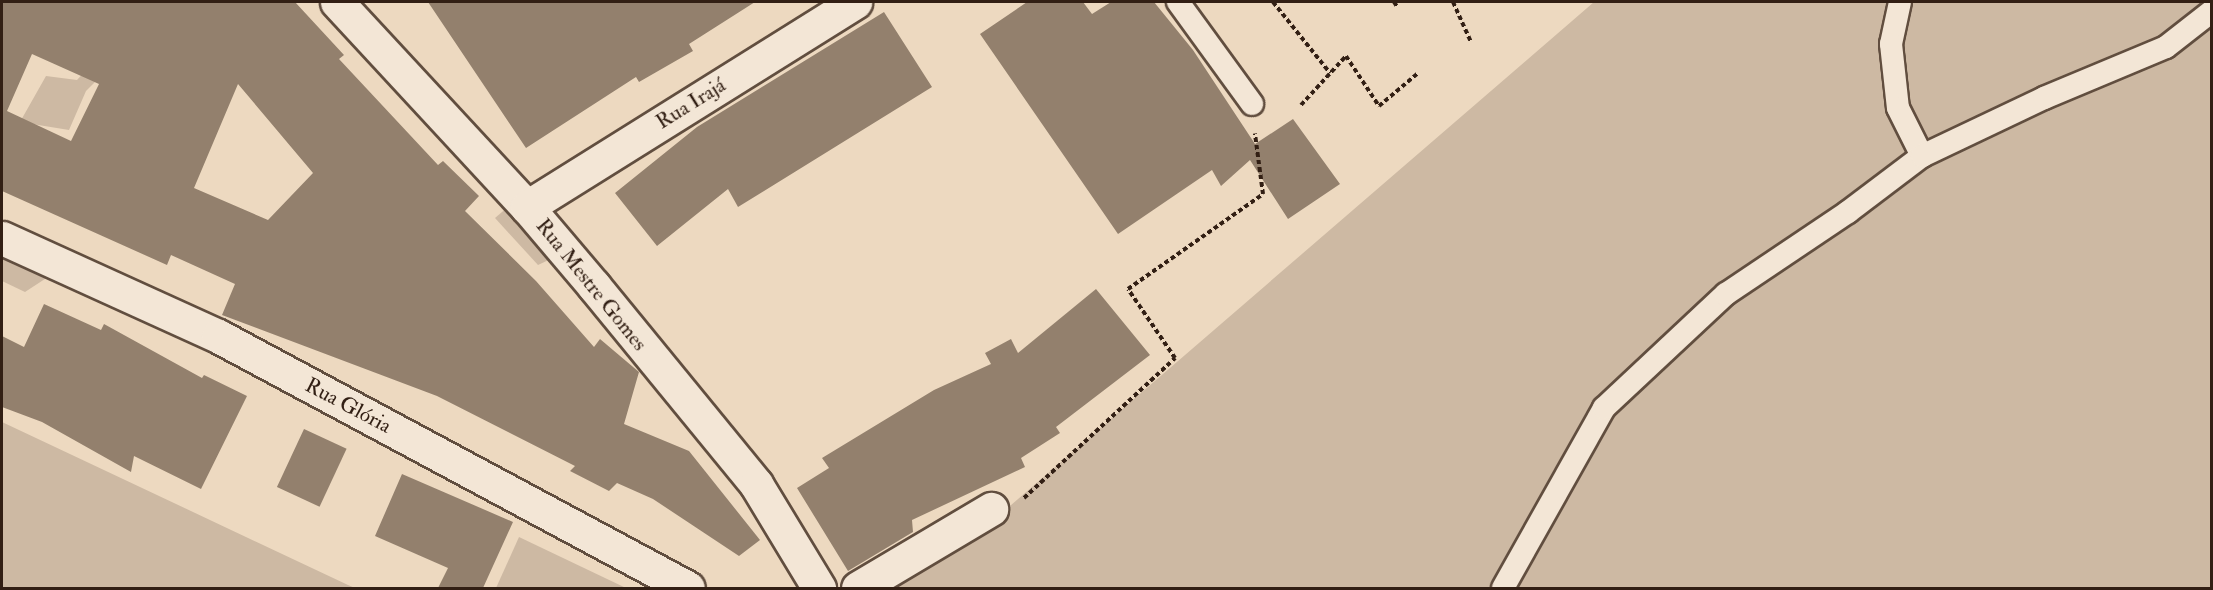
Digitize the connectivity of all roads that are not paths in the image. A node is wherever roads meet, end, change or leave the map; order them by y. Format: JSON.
{"nodes":[{"id":1,"x":337,"y":2,"type":"edge"},
{"id":2,"x":855,"y":2,"type":"edge"},
{"id":3,"x":1178,"y":2,"type":"edge"},
{"id":4,"x":1900,"y":2,"type":"edge"},
{"id":5,"x":2211,"y":11,"type":"edge"},
{"id":6,"x":1252,"y":104,"type":"road end"},
{"id":7,"x":1922,"y":156,"type":"junction"},
{"id":8,"x":527,"y":207,"type":"junction"},
{"id":9,"x":2,"y":238,"type":"edge"},
{"id":10,"x":991,"y":509,"type":"road end"},
{"id":11,"x":688,"y":588,"type":"edge"},
{"id":12,"x":819,"y":588,"type":"edge"},
{"id":13,"x":858,"y":588,"type":"edge"},
{"id":14,"x":1503,"y":588,"type":"edge"}],
"edges":[{"from":1,"to":8,"type":"street","name":"Rua Mestre Gomes"},
{"from":2,"to":8,"type":"street","name":"Rua Irajá"},
{"from":3,"to":6,"type":"lane"},
{"from":4,"to":7,"type":"lane"},
{"from":5,"to":7,"type":"lane"},
{"from":7,"to":14,"type":"lane"},
{"from":8,"to":12,"type":"street","name":"Rua Mestre Gomes"},
{"from":9,"to":11,"type":"street","name":"Rua Glória"},
{"from":10,"to":13,"type":"street"}]}
